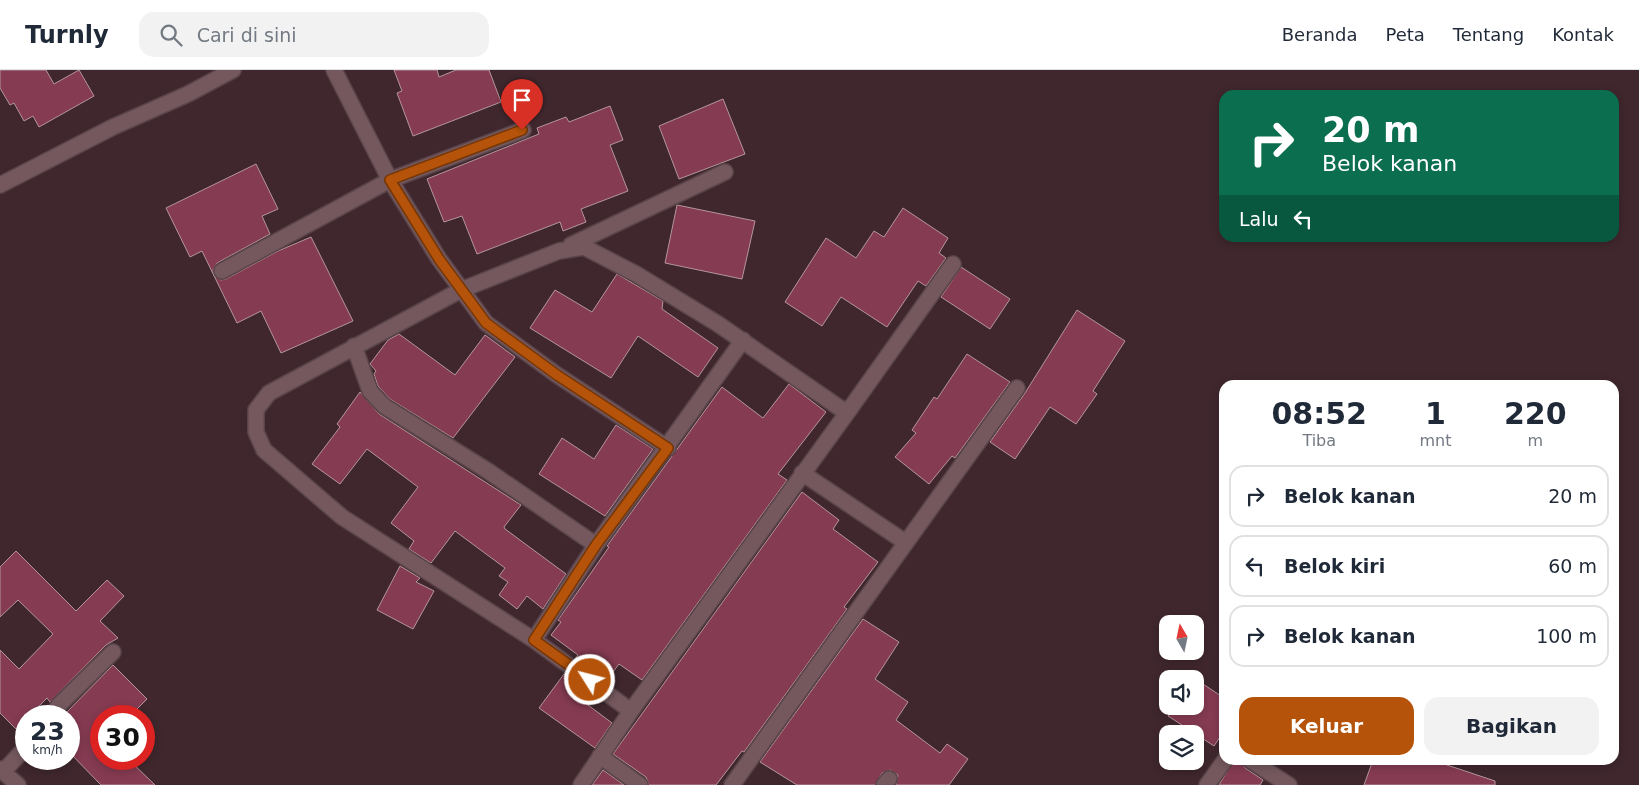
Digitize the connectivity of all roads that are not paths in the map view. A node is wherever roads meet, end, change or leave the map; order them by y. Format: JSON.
{"nodes":[{"id":1,"x":233,"y":70,"type":"edge"},
{"id":2,"x":334,"y":70,"type":"edge"},
{"id":3,"x":522,"y":130,"type":"dead end"},
{"id":4,"x":726,"y":172,"type":"dead end"},
{"id":5,"x":390,"y":180,"type":"junction"},
{"id":6,"x":0,"y":185,"type":"edge"},
{"id":7,"x":559,"y":251,"type":"junction"},
{"id":8,"x":952,"y":264,"type":"dead end"},
{"id":9,"x":222,"y":271,"type":"dead end"},
{"id":10,"x":461,"y":290,"type":"junction"},
{"id":11,"x":743,"y":340,"type":"junction"},
{"id":12,"x":354,"y":346,"type":"junction"},
{"id":13,"x":1018,"y":388,"type":"dead end"},
{"id":14,"x":847,"y":413,"type":"junction"},
{"id":15,"x":668,"y":448,"type":"junction"},
{"id":16,"x":802,"y":473,"type":"junction"},
{"id":17,"x":905,"y":542,"type":"junction"},
{"id":18,"x":596,"y":545,"type":"junction"},
{"id":19,"x":534,"y":640,"type":"junction"},
{"id":20,"x":114,"y":652,"type":"dead end"},
{"id":21,"x":59,"y":705,"type":"edge"},
{"id":22,"x":631,"y":710,"type":"junction"},
{"id":23,"x":600,"y":756,"type":"junction"},
{"id":24,"x":15,"y":758,"type":"edge"},
{"id":25,"x":1221,"y":765,"type":"edge"},
{"id":26,"x":1258,"y":765,"type":"edge"},
{"id":27,"x":2,"y":771,"type":"edge"},
{"id":28,"x":18,"y":785,"type":"edge"},
{"id":29,"x":581,"y":785,"type":"edge"},
{"id":30,"x":640,"y":785,"type":"edge"},
{"id":31,"x":732,"y":785,"type":"edge"},
{"id":32,"x":1207,"y":785,"type":"edge"},
{"id":33,"x":1289,"y":785,"type":"edge"}],
"edges":[{"from":1,"to":6,"type":"street"},
{"from":2,"to":5,"type":"street"},
{"from":3,"to":5,"type":"street"},
{"from":4,"to":7,"type":"street"},
{"from":5,"to":9,"type":"street"},
{"from":5,"to":10,"type":"street"},
{"from":7,"to":10,"type":"street"},
{"from":7,"to":11,"type":"street"},
{"from":8,"to":14,"type":"street"},
{"from":10,"to":12,"type":"street"},
{"from":10,"to":15,"type":"street"},
{"from":11,"to":14,"type":"street"},
{"from":11,"to":15,"type":"street"},
{"from":12,"to":18,"type":"street"},
{"from":12,"to":19,"type":"street"},
{"from":13,"to":17,"type":"street"},
{"from":14,"to":16,"type":"street"},
{"from":15,"to":18,"type":"street"},
{"from":16,"to":17,"type":"street"},
{"from":16,"to":22,"type":"street"},
{"from":17,"to":31,"type":"street"},
{"from":18,"to":19,"type":"street"},
{"from":19,"to":22,"type":"street"},
{"from":20,"to":21,"type":"street"},
{"from":22,"to":23,"type":"street"},
{"from":23,"to":29,"type":"street"},
{"from":23,"to":30,"type":"street"},
{"from":24,"to":27,"type":"street"},
{"from":25,"to":32,"type":"street"},
{"from":26,"to":33,"type":"street"},
{"from":27,"to":28,"type":"street"}]}
